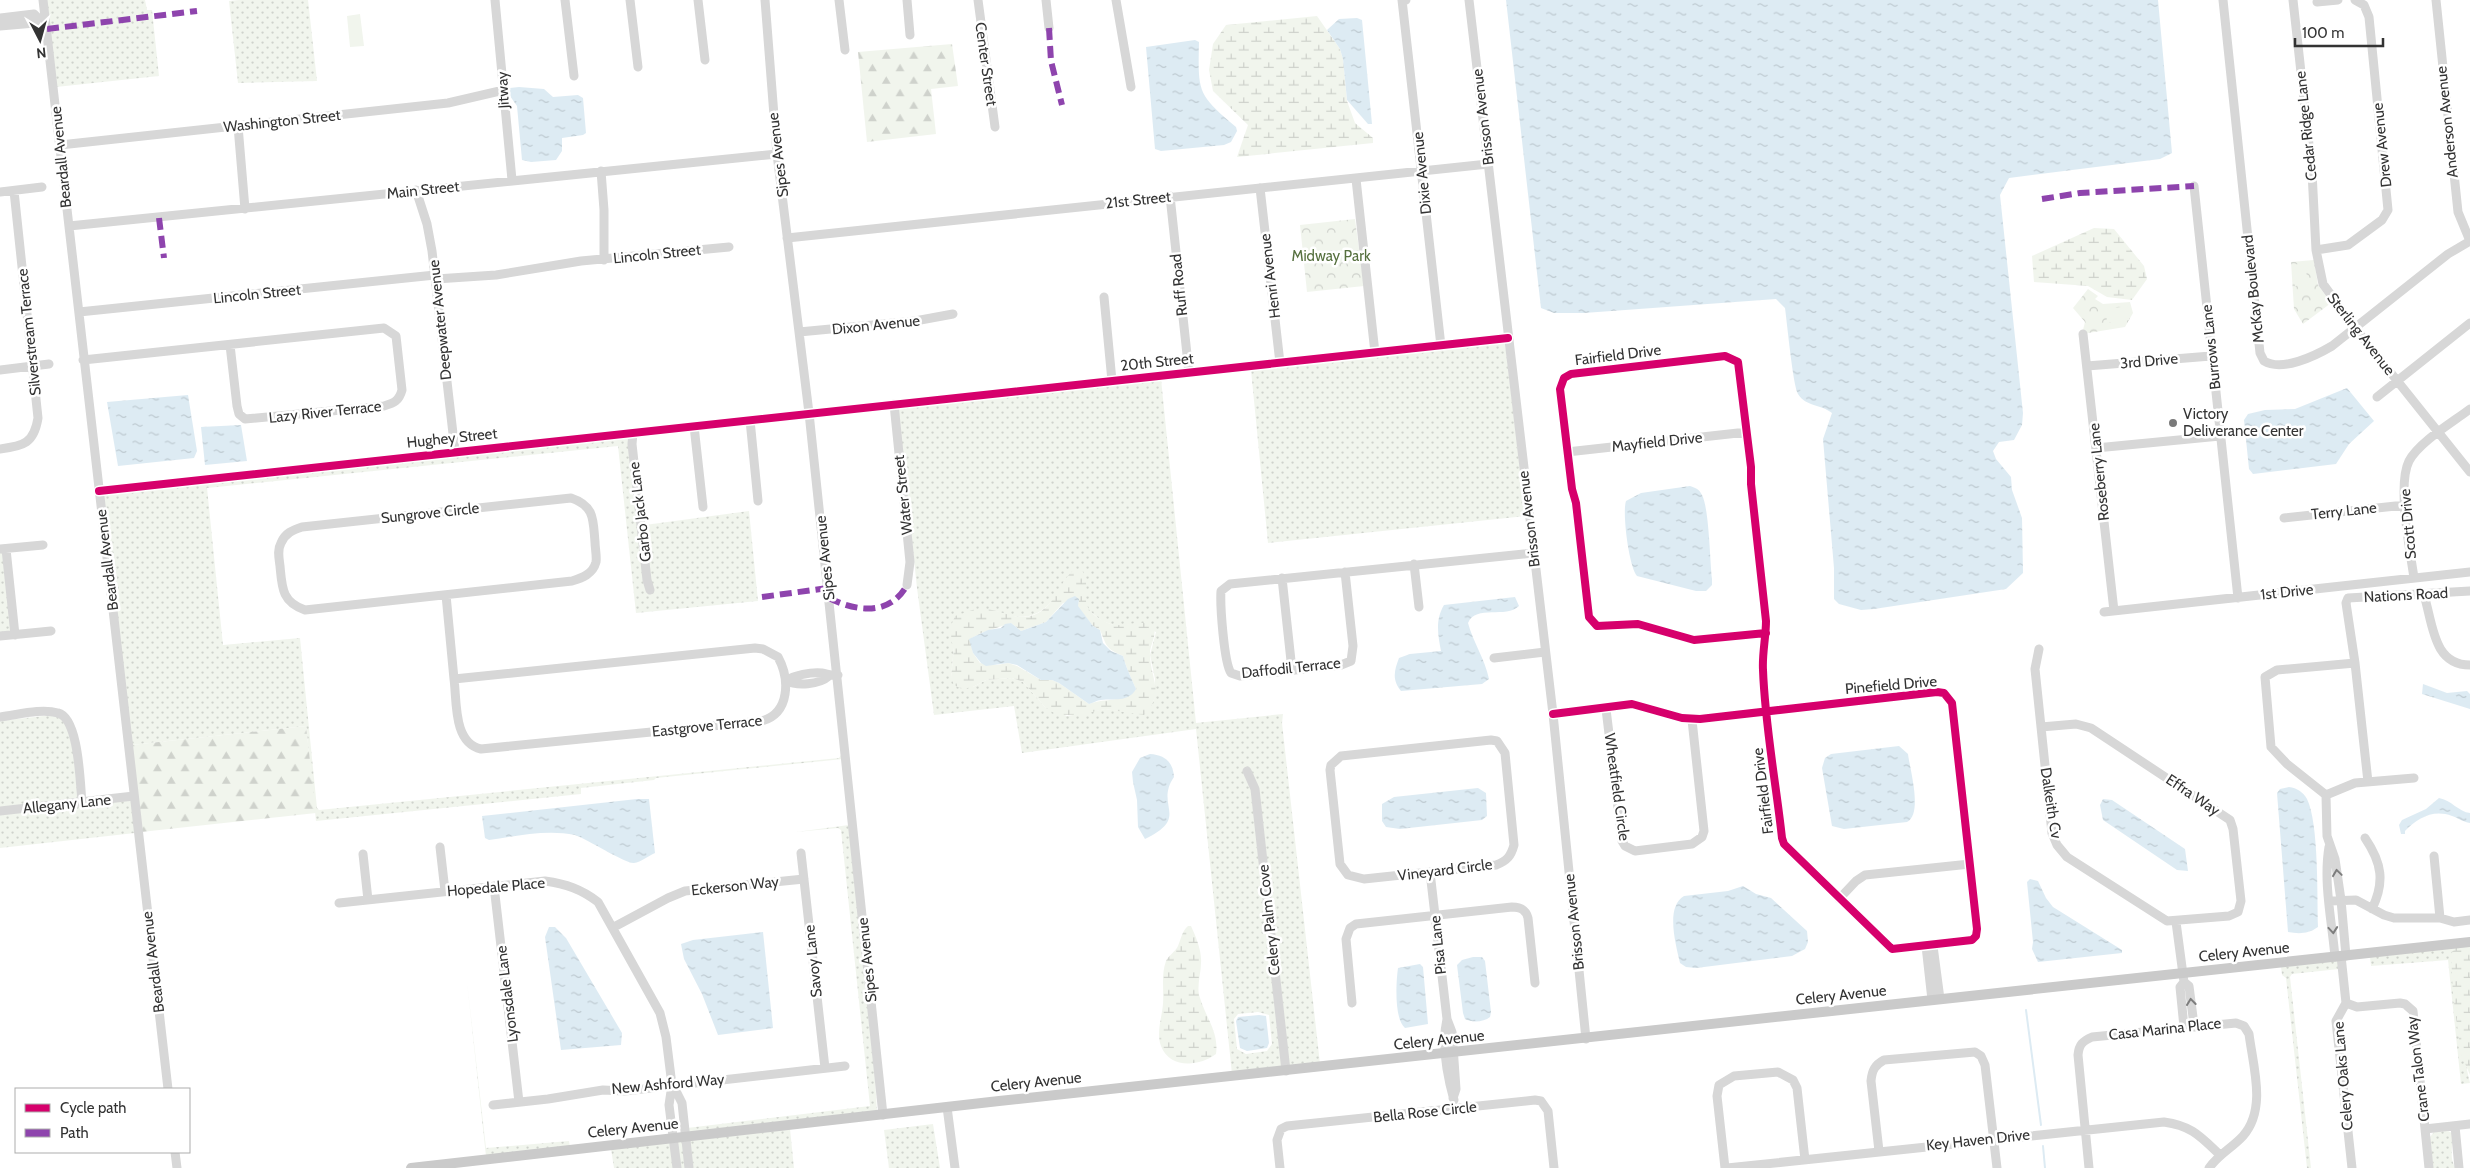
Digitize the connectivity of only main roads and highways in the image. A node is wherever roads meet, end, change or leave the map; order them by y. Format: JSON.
{"nodes":[{"id":1,"x":2470,"y":942,"type":"edge"},
{"id":2,"x":411,"y":1168,"type":"edge"}],
"edges":[{"from":1,"to":2,"type":"main road","name":"Celery Avenue"}]}
